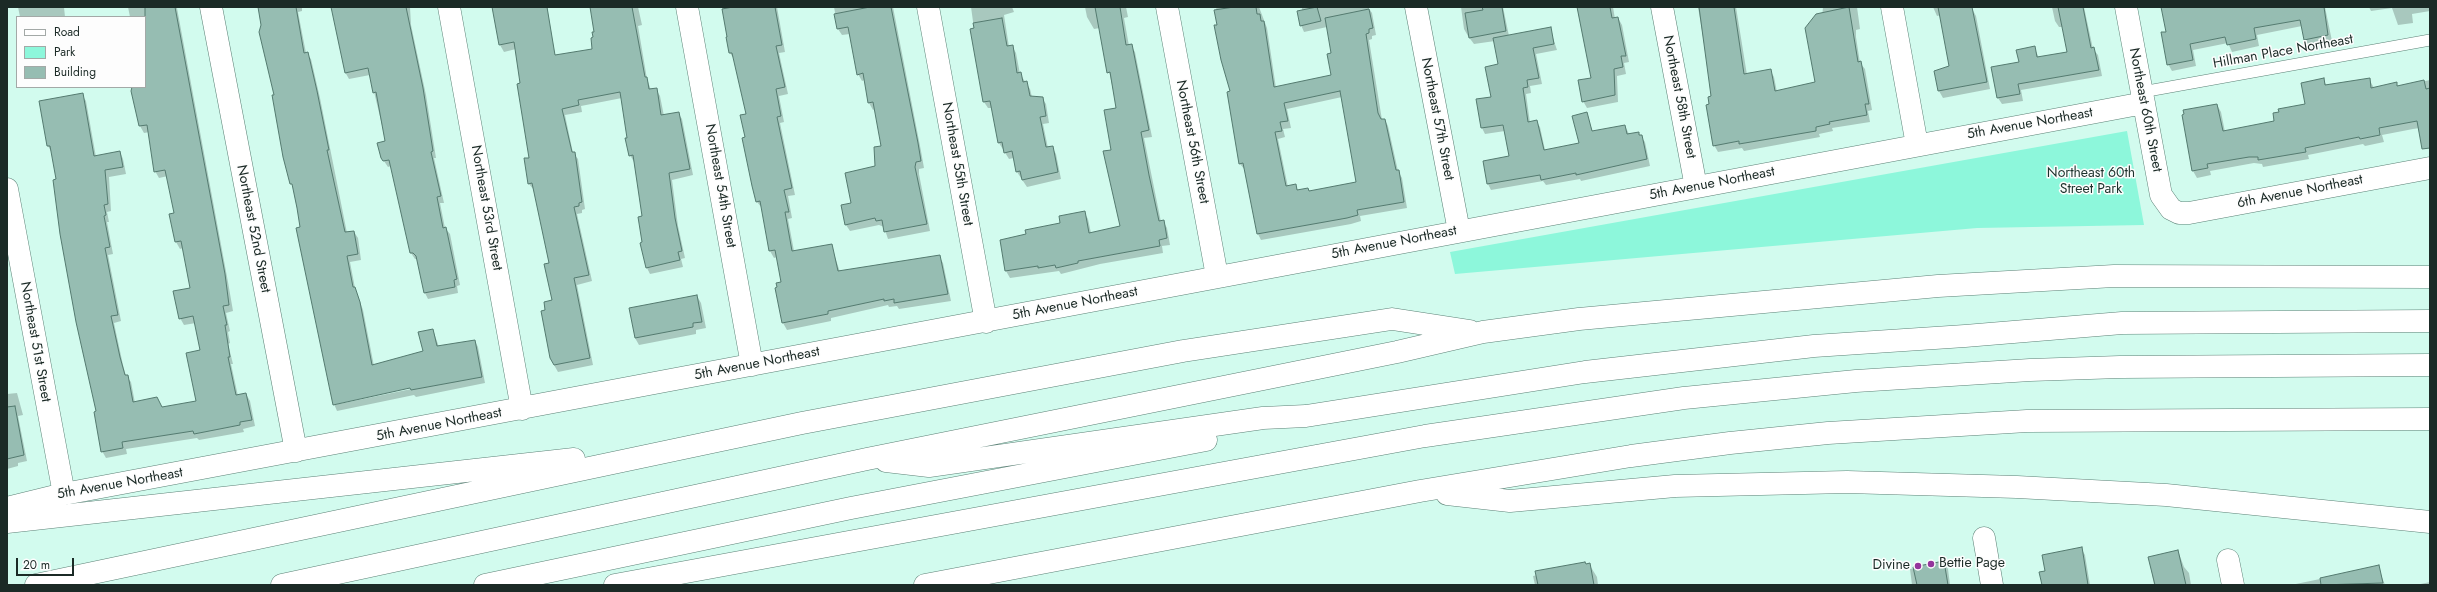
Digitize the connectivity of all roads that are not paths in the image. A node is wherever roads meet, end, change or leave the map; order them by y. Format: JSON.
{"nodes":[{"id":1,"x":211,"y":7,"type":"edge"},
{"id":2,"x":449,"y":7,"type":"edge"},
{"id":3,"x":687,"y":7,"type":"edge"},
{"id":4,"x":928,"y":7,"type":"edge"},
{"id":5,"x":1167,"y":7,"type":"edge"},
{"id":6,"x":1416,"y":7,"type":"edge"},
{"id":7,"x":1662,"y":7,"type":"edge"},
{"id":8,"x":1892,"y":7,"type":"edge"},
{"id":9,"x":2126,"y":7,"type":"edge"},
{"id":10,"x":2430,"y":40,"type":"edge"},
{"id":11,"x":2143,"y":97,"type":"junction"},
{"id":12,"x":1917,"y":145,"type":"junction"},
{"id":13,"x":2430,"y":168,"type":"edge"},
{"id":14,"x":1696,"y":187,"type":"junction"},
{"id":15,"x":7,"y":189,"type":"edge"},
{"id":16,"x":2171,"y":209,"type":"joint"},
{"id":17,"x":1459,"y":231,"type":"junction"},
{"id":18,"x":1217,"y":276,"type":"junction"},
{"id":19,"x":2430,"y":277,"type":"edge"},
{"id":20,"x":2430,"y":321,"type":"edge"},
{"id":21,"x":986,"y":322,"type":"junction"},
{"id":22,"x":1483,"y":332,"type":"junction"},
{"id":23,"x":752,"y":365,"type":"junction"},
{"id":24,"x":2430,"y":365,"type":"edge"},
{"id":25,"x":522,"y":409,"type":"junction"},
{"id":26,"x":1306,"y":416,"type":"junction"},
{"id":27,"x":2430,"y":419,"type":"edge"},
{"id":28,"x":802,"y":423,"type":"junction"},
{"id":29,"x":296,"y":451,"type":"junction"},
{"id":30,"x":867,"y":459,"type":"junction"},
{"id":31,"x":1420,"y":491,"type":"junction"},
{"id":32,"x":64,"y":494,"type":"junction"},
{"id":33,"x":7,"y":508,"type":"edge"},
{"id":34,"x":7,"y":522,"type":"edge"},
{"id":35,"x":2430,"y":522,"type":"edge"},
{"id":36,"x":1984,"y":538,"type":"dead end"},
{"id":37,"x":1090,"y":555,"type":"junction"},
{"id":38,"x":2228,"y":560,"type":"dead end"},
{"id":39,"x":36,"y":585,"type":"edge"},
{"id":40,"x":282,"y":585,"type":"edge"},
{"id":41,"x":485,"y":585,"type":"edge"},
{"id":42,"x":615,"y":585,"type":"edge"},
{"id":43,"x":925,"y":585,"type":"edge"},
{"id":44,"x":988,"y":585,"type":"edge"},
{"id":45,"x":1992,"y":585,"type":"edge"},
{"id":46,"x":2233,"y":585,"type":"edge"}],
"edges":[{"from":1,"to":29,"type":"main road","name":"Northeast 52nd Street"},
{"from":2,"to":25,"type":"main road","name":"Northeast 53rd Street"},
{"from":3,"to":23,"type":"main road","name":"Northeast 54th Street"},
{"from":4,"to":21,"type":"main road","name":"Northeast 55th Street"},
{"from":5,"to":18,"type":"main road","name":"Northeast 56th Street"},
{"from":6,"to":17,"type":"main road","name":"Northeast 57th Street"},
{"from":7,"to":14,"type":"main road","name":"Northeast 58th Street"},
{"from":8,"to":12,"type":"main road"},
{"from":9,"to":11,"type":"main road","name":"Northeast 60th Street"},
{"from":10,"to":11,"type":"lane","name":"Hillman Place Northeast"},
{"from":11,"to":12,"type":"main road","name":"5th Avenue Northeast"},
{"from":11,"to":16,"type":"main road","name":"Northeast 60th Street"},
{"from":12,"to":14,"type":"main road","name":"5th Avenue Northeast"},
{"from":13,"to":16,"type":"main road","name":"6th Avenue Northeast"},
{"from":14,"to":17,"type":"main road","name":"5th Avenue Northeast"},
{"from":15,"to":32,"type":"main road","name":"Northeast 51st Street"},
{"from":17,"to":18,"type":"main road","name":"5th Avenue Northeast"},
{"from":18,"to":21,"type":"main road","name":"5th Avenue Northeast"},
{"from":19,"to":22,"type":"main road"},
{"from":20,"to":26,"type":"main road"},
{"from":21,"to":23,"type":"main road","name":"5th Avenue Northeast"},
{"from":22,"to":28,"type":"main road"},
{"from":22,"to":30,"type":"main road"},
{"from":23,"to":25,"type":"main road","name":"5th Avenue Northeast"},
{"from":24,"to":42,"type":"main road"},
{"from":25,"to":29,"type":"main road","name":"5th Avenue Northeast"},
{"from":26,"to":30,"type":"main road"},
{"from":26,"to":41,"type":"main road"},
{"from":27,"to":31,"type":"main road"},
{"from":28,"to":34,"type":"main road"},
{"from":28,"to":39,"type":"main road"},
{"from":29,"to":32,"type":"main road","name":"5th Avenue Northeast"},
{"from":30,"to":40,"type":"main road"},
{"from":31,"to":35,"type":"main road"},
{"from":31,"to":37,"type":"main road"},
{"from":32,"to":33,"type":"main road","name":"5th Avenue Northeast"},
{"from":36,"to":45,"type":"main road"},
{"from":37,"to":43,"type":"main road"},
{"from":37,"to":44,"type":"main road"},
{"from":38,"to":46,"type":"main road"}]}
